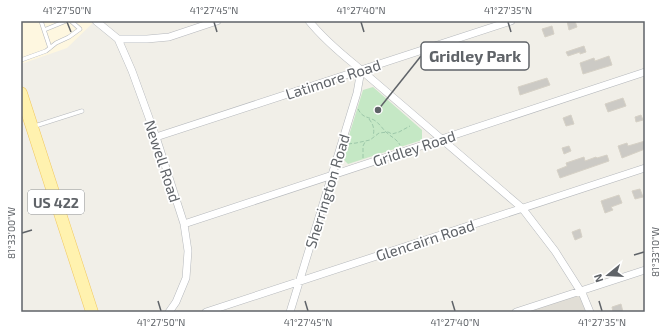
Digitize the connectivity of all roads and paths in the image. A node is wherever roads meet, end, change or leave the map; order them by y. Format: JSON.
{"nodes":[{"id":1,"x":41,"y":21,"type":"edge"},
{"id":2,"x":66,"y":21,"type":"edge"},
{"id":3,"x":71,"y":21,"type":"edge"},
{"id":4,"x":96,"y":21,"type":"edge"},
{"id":5,"x":217,"y":21,"type":"edge"},
{"id":6,"x":309,"y":21,"type":"edge"},
{"id":7,"x":511,"y":21,"type":"edge"},
{"id":8,"x":44,"y":30,"type":"junction"},
{"id":9,"x":118,"y":39,"type":"junction"},
{"id":10,"x":50,"y":48,"type":"junction"},
{"id":11,"x":21,"y":60,"type":"edge"},
{"id":12,"x":361,"y":70,"type":"junction"},
{"id":13,"x":645,"y":72,"type":"edge"},
{"id":14,"x":21,"y":93,"type":"edge"},
{"id":15,"x":358,"y":109,"type":"dead end"},
{"id":16,"x":82,"y":111,"type":"dead end"},
{"id":17,"x":369,"y":118,"type":"junction"},
{"id":18,"x":410,"y":126,"type":"dead end"},
{"id":19,"x":32,"y":127,"type":"junction"},
{"id":20,"x":386,"y":132,"type":"junction"},
{"id":21,"x":156,"y":137,"type":"junction"},
{"id":22,"x":373,"y":137,"type":"junction"},
{"id":23,"x":441,"y":139,"type":"junction"},
{"id":24,"x":365,"y":141,"type":"junction"},
{"id":25,"x":347,"y":144,"type":"dead end"},
{"id":26,"x":400,"y":146,"type":"dead end"},
{"id":27,"x":363,"y":158,"type":"dead end"},
{"id":28,"x":645,"y":168,"type":"edge"},
{"id":29,"x":332,"y":175,"type":"junction"},
{"id":30,"x":522,"y":208,"type":"junction"},
{"id":31,"x":184,"y":224,"type":"junction"},
{"id":32,"x":645,"y":270,"type":"edge"},
{"id":33,"x":299,"y":281,"type":"junction"},
{"id":34,"x":580,"y":291,"type":"junction"},
{"id":35,"x":92,"y":312,"type":"edge"},
{"id":36,"x":169,"y":312,"type":"edge"},
{"id":37,"x":206,"y":312,"type":"edge"},
{"id":38,"x":290,"y":312,"type":"edge"},
{"id":39,"x":516,"y":312,"type":"edge"},
{"id":40,"x":590,"y":312,"type":"edge"}],
"edges":[{"from":1,"to":8,"type":"lane"},
{"from":2,"to":8,"type":"lane"},
{"from":3,"to":10,"type":"lane"},
{"from":4,"to":9,"type":"street","name":"Newell Road"},
{"from":5,"to":9,"type":"street"},
{"from":6,"to":12,"type":"street"},
{"from":7,"to":12,"type":"street","name":"Latimore Road"},
{"from":8,"to":10,"type":"lane"},
{"from":9,"to":21,"type":"street","name":"Newell Road"},
{"from":10,"to":11,"type":"lane"},
{"from":12,"to":21,"type":"street","name":"Latimore Road"},
{"from":12,"to":23,"type":"street"},
{"from":12,"to":29,"type":"street","name":"Sherrington Road"},
{"from":13,"to":23,"type":"street","name":"Gridley Road"},
{"from":14,"to":19,"type":"main road","number":"US 422"},
{"from":15,"to":17,"type":"path"},
{"from":16,"to":19,"type":"lane"},
{"from":17,"to":20,"type":"path"},
{"from":17,"to":22,"type":"path"},
{"from":18,"to":20,"type":"path"},
{"from":19,"to":35,"type":"main road","number":"US 422"},
{"from":20,"to":22,"type":"path"},
{"from":20,"to":26,"type":"path"},
{"from":21,"to":31,"type":"street","name":"Newell Road"},
{"from":22,"to":24,"type":"path"},
{"from":23,"to":29,"type":"street","name":"Gridley Road"},
{"from":23,"to":30,"type":"street"},
{"from":24,"to":25,"type":"path"},
{"from":24,"to":27,"type":"path"},
{"from":28,"to":30,"type":"street","name":"Glencairn Road"},
{"from":29,"to":31,"type":"street","name":"Gridley Road"},
{"from":29,"to":33,"type":"street","name":"Sherrington Road"},
{"from":30,"to":33,"type":"street","name":"Glencairn Road"},
{"from":30,"to":34,"type":"street"},
{"from":31,"to":36,"type":"street","name":"Newell Road"},
{"from":32,"to":34,"type":"street"},
{"from":33,"to":37,"type":"street","name":"Glencairn Road"},
{"from":33,"to":38,"type":"street","name":"Sherrington Road"},
{"from":34,"to":39,"type":"street"},
{"from":34,"to":40,"type":"street"}]}
